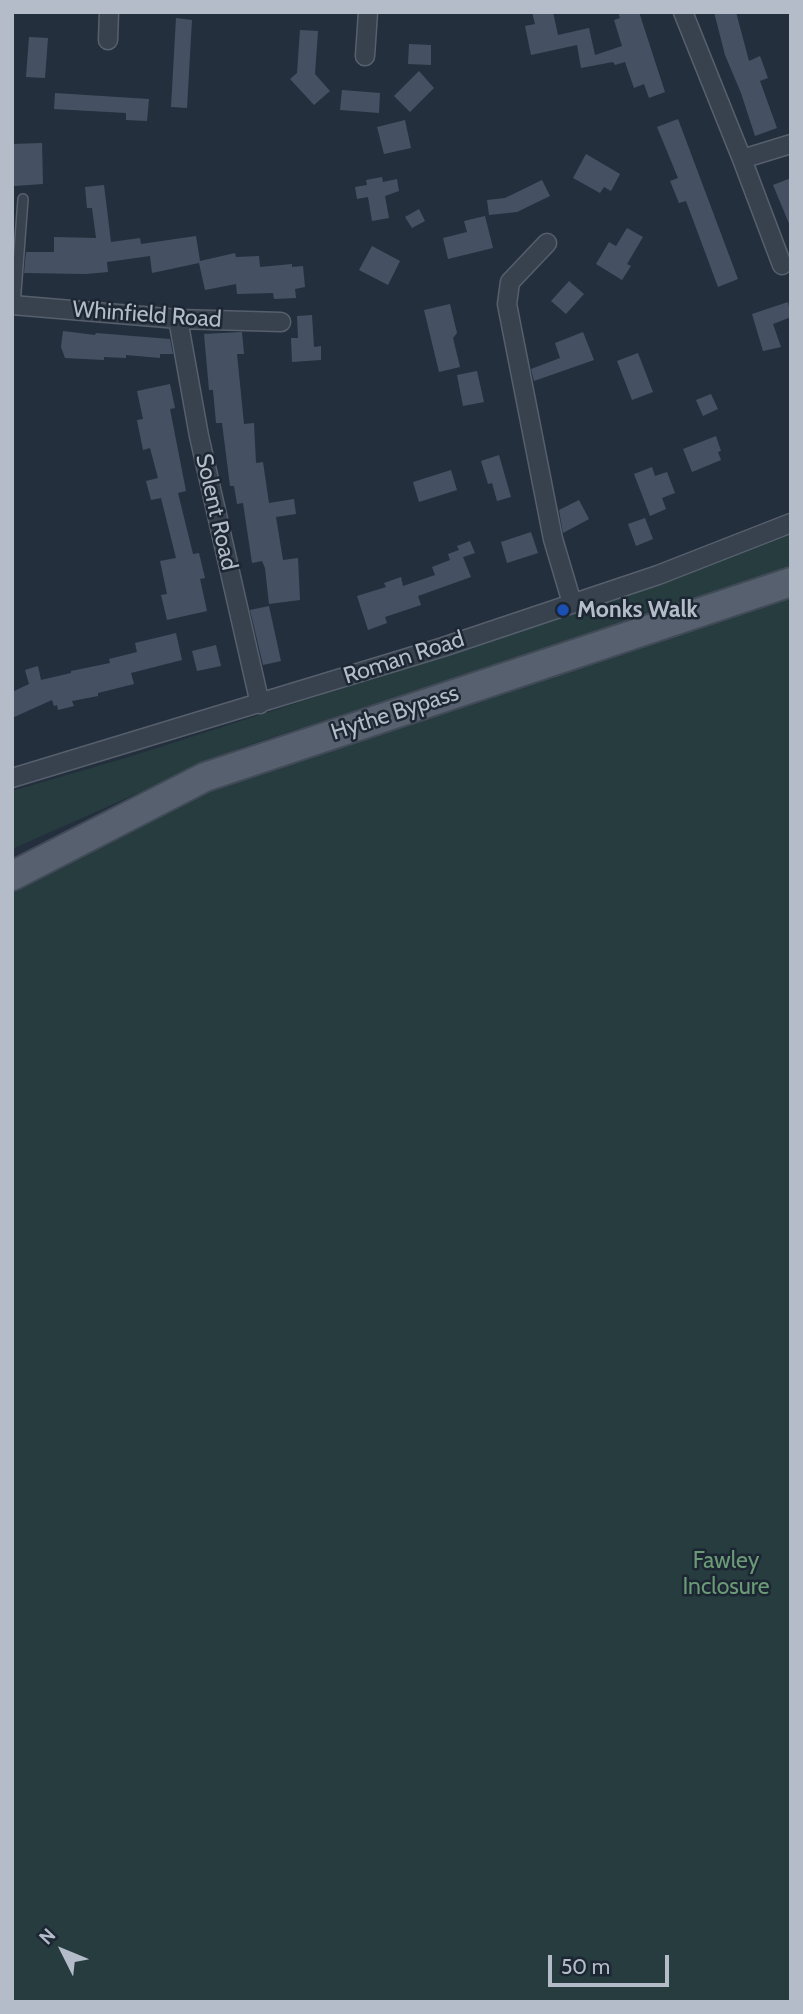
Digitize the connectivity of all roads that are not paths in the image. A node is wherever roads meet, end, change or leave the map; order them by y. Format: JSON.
{"nodes":[{"id":1,"x":109,"y":12,"type":"edge"},
{"id":2,"x":368,"y":12,"type":"edge"},
{"id":3,"x":683,"y":12,"type":"edge"},
{"id":4,"x":108,"y":40,"type":"dead end"},
{"id":5,"x":365,"y":56,"type":"dead end"},
{"id":6,"x":791,"y":144,"type":"edge"},
{"id":7,"x":742,"y":159,"type":"junction"},
{"id":8,"x":23,"y":200,"type":"dead end"},
{"id":9,"x":547,"y":243,"type":"dead end"},
{"id":10,"x":782,"y":265,"type":"dead end"},
{"id":11,"x":14,"y":305,"type":"edge"},
{"id":12,"x":178,"y":319,"type":"junction"},
{"id":13,"x":281,"y":322,"type":"dead end"},
{"id":14,"x":791,"y":523,"type":"edge"},
{"id":15,"x":791,"y":582,"type":"edge"},
{"id":16,"x":572,"y":603,"type":"junction"},
{"id":17,"x":260,"y":704,"type":"junction"},
{"id":18,"x":12,"y":778,"type":"edge"},
{"id":19,"x":12,"y":876,"type":"edge"}],
"edges":[{"from":1,"to":4,"type":"street"},
{"from":2,"to":5,"type":"street"},
{"from":3,"to":7,"type":"street"},
{"from":6,"to":7,"type":"street"},
{"from":7,"to":10,"type":"street"},
{"from":8,"to":11,"type":"lane"},
{"from":9,"to":16,"type":"street"},
{"from":11,"to":12,"type":"street","name":"Whinfield Road"},
{"from":12,"to":13,"type":"street","name":"Whinfield Road"},
{"from":12,"to":17,"type":"street","name":"Solent Road"},
{"from":14,"to":16,"type":"street","name":"Roman Road"},
{"from":15,"to":19,"type":"main road","name":"Hythe Bypass"},
{"from":16,"to":17,"type":"street","name":"Roman Road"},
{"from":17,"to":18,"type":"street","name":"Roman Road"}]}
